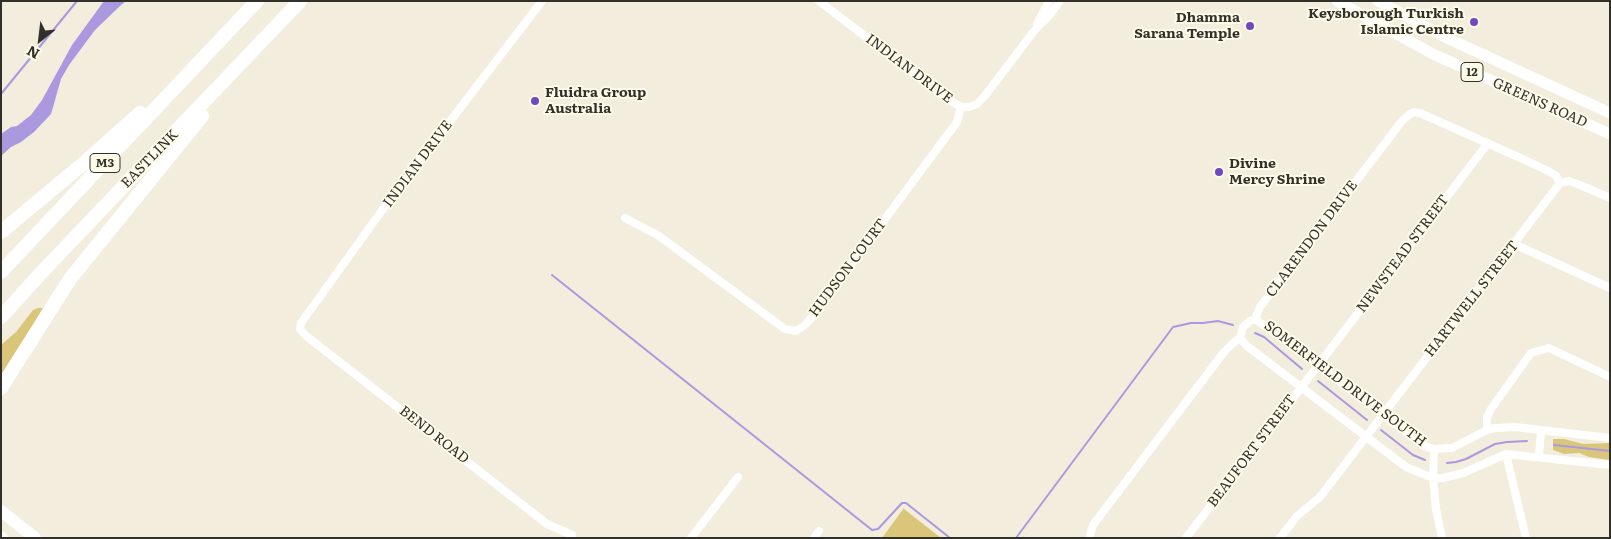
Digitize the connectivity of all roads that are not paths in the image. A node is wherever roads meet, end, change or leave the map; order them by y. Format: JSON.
{"nodes":[{"id":1,"x":257,"y":1,"type":"edge"},
{"id":2,"x":300,"y":1,"type":"edge"},
{"id":3,"x":542,"y":1,"type":"edge"},
{"id":4,"x":819,"y":1,"type":"edge"},
{"id":5,"x":1049,"y":1,"type":"edge"},
{"id":6,"x":1060,"y":1,"type":"edge"},
{"id":7,"x":1337,"y":1,"type":"edge"},
{"id":8,"x":1378,"y":1,"type":"edge"},
{"id":9,"x":1034,"y":31,"type":"junction"},
{"id":10,"x":208,"y":53,"type":"junction"},
{"id":11,"x":240,"y":66,"type":"junction"},
{"id":12,"x":1514,"y":69,"type":"junction"},
{"id":13,"x":1506,"y":88,"type":"junction"},
{"id":14,"x":961,"y":107,"type":"junction"},
{"id":15,"x":1610,"y":113,"type":"edge"},
{"id":16,"x":1610,"y":134,"type":"edge"},
{"id":17,"x":1488,"y":143,"type":"junction"},
{"id":18,"x":1560,"y":183,"type":"junction"},
{"id":19,"x":1610,"y":198,"type":"edge"},
{"id":20,"x":625,"y":218,"type":"dead end"},
{"id":21,"x":1,"y":232,"type":"edge"},
{"id":22,"x":1514,"y":244,"type":"junction"},
{"id":23,"x":1,"y":272,"type":"edge"},
{"id":24,"x":1610,"y":288,"type":"edge"},
{"id":25,"x":1,"y":316,"type":"edge"},
{"id":26,"x":1255,"y":319,"type":"junction"},
{"id":27,"x":300,"y":329,"type":"joint"},
{"id":28,"x":1240,"y":338,"type":"junction"},
{"id":29,"x":1318,"y":364,"type":"junction"},
{"id":30,"x":1610,"y":377,"type":"edge"},
{"id":31,"x":1301,"y":387,"type":"junction"},
{"id":32,"x":1,"y":388,"type":"edge"},
{"id":33,"x":1382,"y":414,"type":"junction"},
{"id":34,"x":1487,"y":430,"type":"junction"},
{"id":35,"x":1541,"y":430,"type":"junction"},
{"id":36,"x":1365,"y":436,"type":"junction"},
{"id":37,"x":1610,"y":438,"type":"edge"},
{"id":38,"x":1434,"y":449,"type":"junction"},
{"id":39,"x":1506,"y":454,"type":"junction"},
{"id":40,"x":1539,"y":457,"type":"junction"},
{"id":41,"x":1610,"y":465,"type":"edge"},
{"id":42,"x":738,"y":477,"type":"dead end"},
{"id":43,"x":1433,"y":478,"type":"junction"},
{"id":44,"x":1,"y":511,"type":"edge"},
{"id":45,"x":572,"y":535,"type":"dead end"},
{"id":46,"x":1088,"y":536,"type":"edge"},
{"id":47,"x":36,"y":538,"type":"edge"},
{"id":48,"x":691,"y":538,"type":"edge"},
{"id":49,"x":1100,"y":538,"type":"edge"},
{"id":50,"x":1186,"y":538,"type":"edge"},
{"id":51,"x":1280,"y":538,"type":"edge"},
{"id":52,"x":1442,"y":538,"type":"edge"},
{"id":53,"x":1526,"y":538,"type":"edge"}],
"edges":[{"from":1,"to":10,"type":"highway","number":"M3"},
{"from":2,"to":11,"type":"highway","name":"EASTLINK","number":"M3"},
{"from":3,"to":27,"type":"street","name":"INDIAN DRIVE"},
{"from":4,"to":14,"type":"street","name":"INDIAN DRIVE"},
{"from":5,"to":9,"type":"street","name":"INDIAN DRIVE"},
{"from":6,"to":9,"type":"street","name":"INDIAN DRIVE"},
{"from":7,"to":13,"type":"main road","name":"GREENS ROAD","number":"12"},
{"from":8,"to":12,"type":"main road","name":"GREENS ROAD","number":"12"},
{"from":9,"to":14,"type":"street","name":"INDIAN DRIVE"},
{"from":10,"to":21,"type":"highway"},
{"from":10,"to":23,"type":"highway","number":"M3"},
{"from":11,"to":25,"type":"highway","name":"EASTLINK","number":"M3"},
{"from":11,"to":32,"type":"highway"},
{"from":12,"to":13,"type":"main road"},
{"from":12,"to":15,"type":"main road","name":"GREENS ROAD","number":"12"},
{"from":13,"to":16,"type":"main road","name":"GREENS ROAD","number":"12"},
{"from":14,"to":20,"type":"street","name":"HUDSON COURT"},
{"from":17,"to":18,"type":"street","name":"CLARENDON DRIVE"},
{"from":17,"to":26,"type":"street","name":"CLARENDON DRIVE"},
{"from":17,"to":29,"type":"street","name":"NEWSTEAD STREET"},
{"from":18,"to":19,"type":"street"},
{"from":18,"to":22,"type":"street","name":"HARTWELL STREET"},
{"from":22,"to":24,"type":"street"},
{"from":22,"to":33,"type":"street","name":"HARTWELL STREET"},
{"from":26,"to":28,"type":"street","name":"CLARENDON DRIVE"},
{"from":26,"to":29,"type":"street","name":"SOMERFIELD DRIVE SOUTH"},
{"from":27,"to":45,"type":"street","name":"BEND ROAD"},
{"from":28,"to":31,"type":"street"},
{"from":28,"to":46,"type":"street","name":"CLARENDON DRIVE"},
{"from":29,"to":31,"type":"street","name":"BEAUFORT STREET"},
{"from":29,"to":33,"type":"street","name":"SOMERFIELD DRIVE SOUTH"},
{"from":30,"to":34,"type":"street"},
{"from":31,"to":36,"type":"street"},
{"from":31,"to":50,"type":"street","name":"BEAUFORT STREET"},
{"from":33,"to":36,"type":"street","name":"HARTWELL STREET"},
{"from":33,"to":38,"type":"street","name":"SOMERFIELD DRIVE SOUTH"},
{"from":34,"to":35,"type":"street","name":"SOMERFIELD DRIVE SOUTH"},
{"from":34,"to":38,"type":"street","name":"SOMERFIELD DRIVE SOUTH"},
{"from":35,"to":37,"type":"street","name":"SOMERFIELD DRIVE SOUTH"},
{"from":35,"to":40,"type":"street"},
{"from":36,"to":43,"type":"street"},
{"from":36,"to":51,"type":"street","name":"HARTWELL STREET"},
{"from":38,"to":43,"type":"street"},
{"from":39,"to":40,"type":"street"},
{"from":39,"to":43,"type":"street"},
{"from":39,"to":53,"type":"street"},
{"from":40,"to":41,"type":"street"},
{"from":42,"to":48,"type":"street"},
{"from":43,"to":52,"type":"street"},
{"from":44,"to":47,"type":"highway"},
{"from":46,"to":49,"type":"street"}]}
